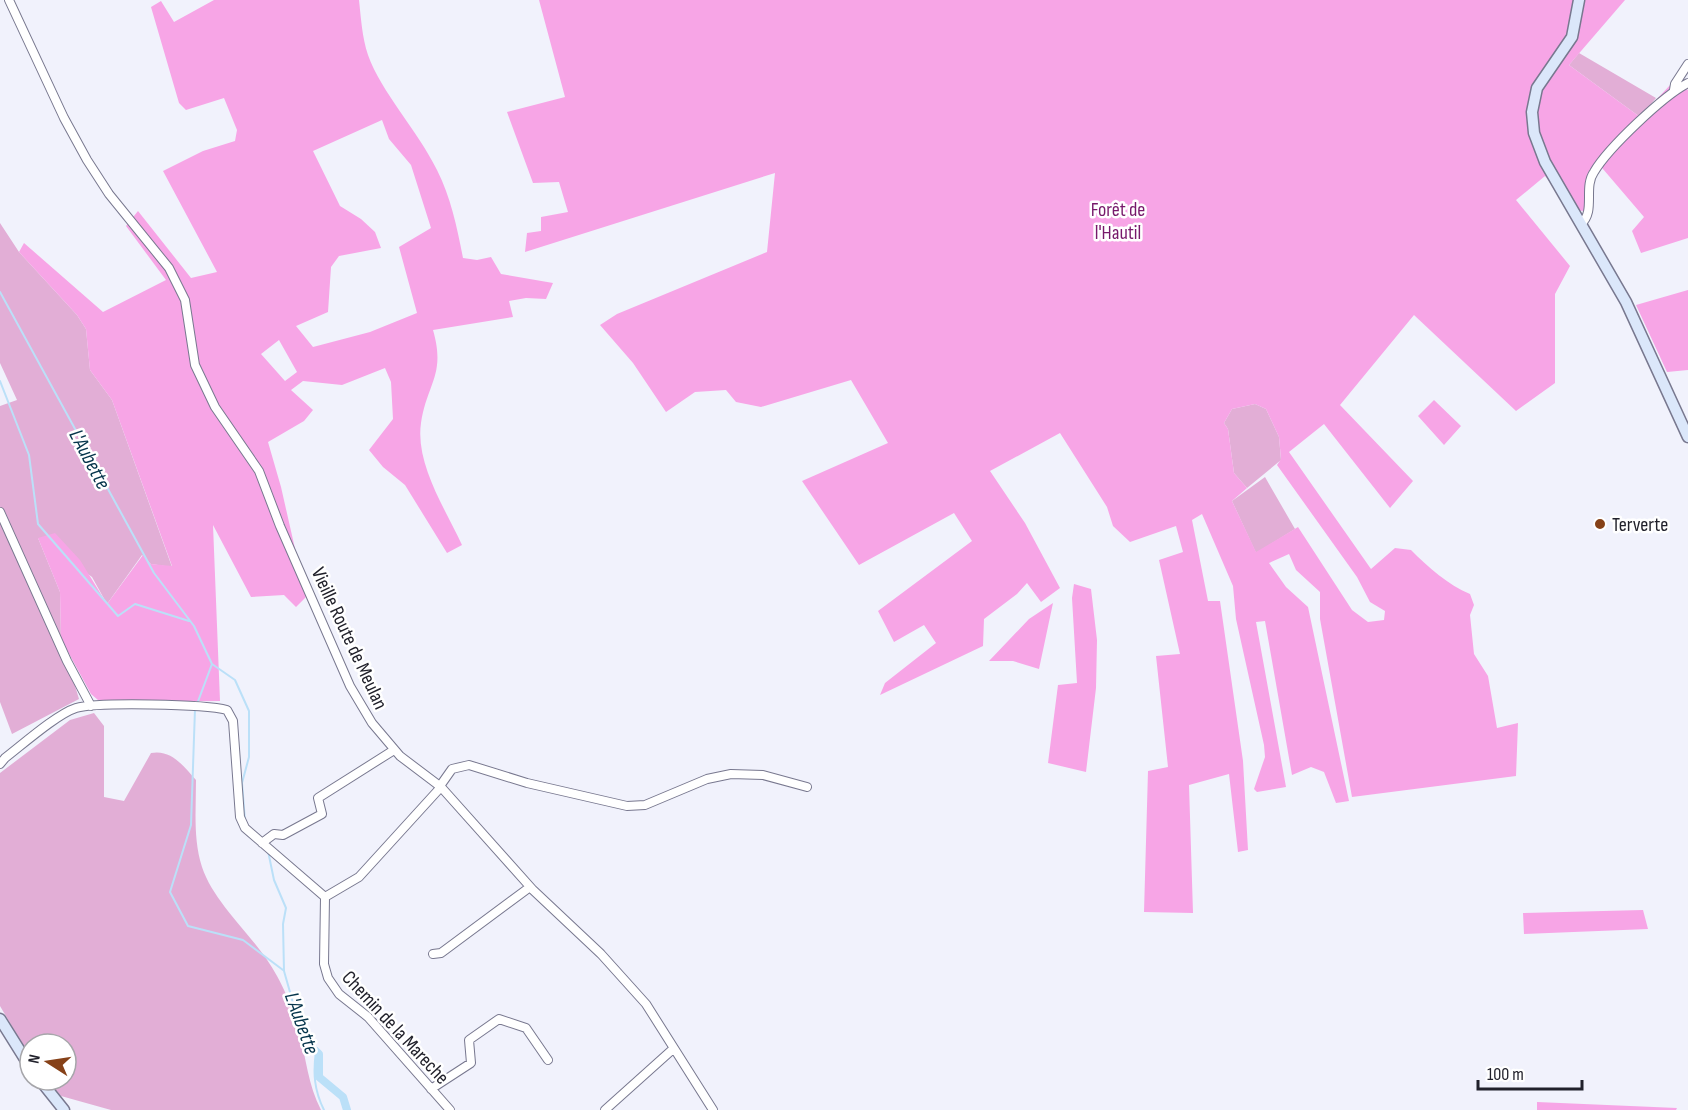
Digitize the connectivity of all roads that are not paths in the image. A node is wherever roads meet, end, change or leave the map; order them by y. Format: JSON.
{"nodes":[{"id":1,"x":9,"y":0,"type":"edge"},
{"id":2,"x":1580,"y":0,"type":"edge"},
{"id":3,"x":1688,"y":64,"type":"edge"},
{"id":4,"x":1688,"y":83,"type":"edge"},
{"id":5,"x":1674,"y":90,"type":"junction"},
{"id":6,"x":1581,"y":224,"type":"junction"},
{"id":7,"x":1688,"y":437,"type":"edge"},
{"id":8,"x":0,"y":512,"type":"edge"},
{"id":9,"x":91,"y":706,"type":"junction"},
{"id":10,"x":394,"y":750,"type":"junction"},
{"id":11,"x":0,"y":764,"type":"edge"},
{"id":12,"x":441,"y":787,"type":"junction"},
{"id":13,"x":807,"y":787,"type":"dead end"},
{"id":14,"x":262,"y":843,"type":"junction"},
{"id":15,"x":530,"y":887,"type":"junction"},
{"id":16,"x":325,"y":897,"type":"junction"},
{"id":17,"x":433,"y":954,"type":"dead end"},
{"id":18,"x":0,"y":1019,"type":"edge"},
{"id":19,"x":18,"y":1048,"type":"edge"},
{"id":20,"x":672,"y":1048,"type":"junction"},
{"id":21,"x":548,"y":1060,"type":"dead end"},
{"id":22,"x":431,"y":1089,"type":"junction"},
{"id":23,"x":50,"y":1092,"type":"edge"},
{"id":24,"x":64,"y":1110,"type":"edge"},
{"id":25,"x":450,"y":1110,"type":"edge"},
{"id":26,"x":605,"y":1110,"type":"edge"},
{"id":27,"x":713,"y":1110,"type":"edge"}],
"edges":[{"from":1,"to":10,"type":"street","name":"Vieille Route de Meulan"},
{"from":2,"to":6,"type":"main road"},
{"from":3,"to":5,"type":"street"},
{"from":4,"to":5,"type":"street"},
{"from":5,"to":6,"type":"street"},
{"from":6,"to":7,"type":"main road"},
{"from":8,"to":9,"type":"street"},
{"from":9,"to":11,"type":"street"},
{"from":9,"to":14,"type":"street"},
{"from":10,"to":12,"type":"street","name":"Vieille Route de Meulan"},
{"from":10,"to":14,"type":"street"},
{"from":12,"to":13,"type":"street"},
{"from":12,"to":15,"type":"street","name":"Vieille Route de Meulan"},
{"from":12,"to":16,"type":"street"},
{"from":14,"to":16,"type":"street"},
{"from":15,"to":17,"type":"street"},
{"from":15,"to":20,"type":"street","name":"Vieille Route de Meulan"},
{"from":16,"to":22,"type":"street","name":"Chemin de la Mareche"},
{"from":18,"to":19,"type":"main road"},
{"from":20,"to":26,"type":"street"},
{"from":20,"to":27,"type":"street","name":"Vieille Route de Meulan"},
{"from":21,"to":22,"type":"street"},
{"from":22,"to":25,"type":"street","name":"Chemin de la Mareche"},
{"from":23,"to":24,"type":"main road"}]}
